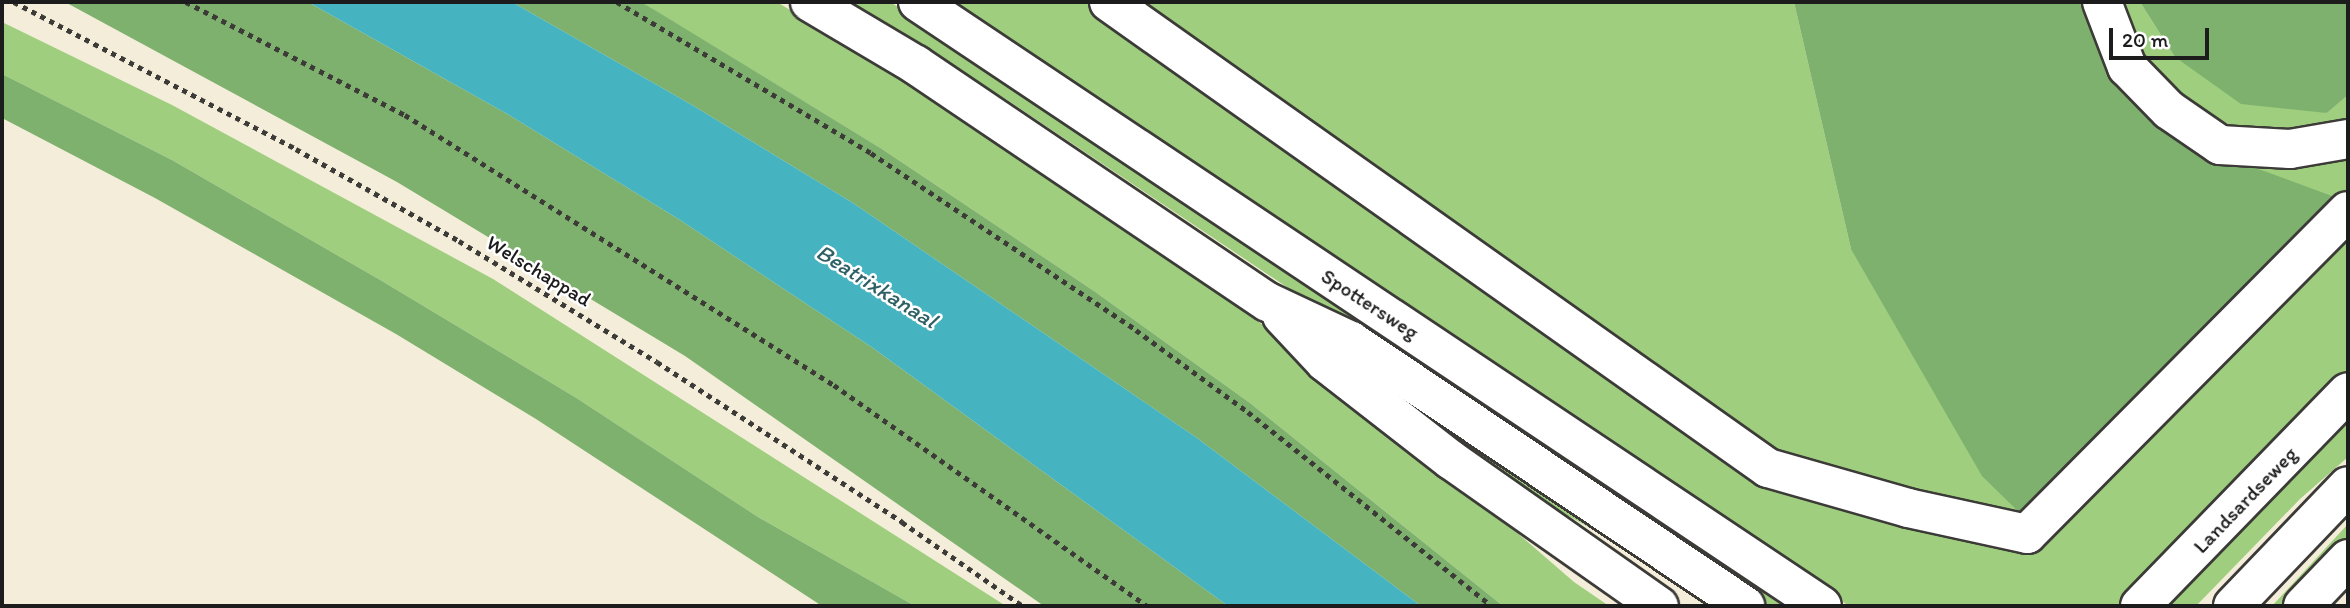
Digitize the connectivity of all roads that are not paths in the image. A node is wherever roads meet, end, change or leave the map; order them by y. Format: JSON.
{"nodes":[{"id":1,"x":810,"y":2,"type":"edge"},
{"id":2,"x":918,"y":2,"type":"edge"},
{"id":3,"x":1109,"y":2,"type":"edge"},
{"id":4,"x":2102,"y":2,"type":"edge"},
{"id":5,"x":2348,"y":139,"type":"edge"},
{"id":6,"x":2348,"y":211,"type":"edge"},
{"id":7,"x":1268,"y":302,"type":"junction"},
{"id":8,"x":2348,"y":391,"type":"edge"},
{"id":9,"x":2348,"y":486,"type":"edge"},
{"id":10,"x":2348,"y":559,"type":"edge"},
{"id":11,"x":1659,"y":606,"type":"edge"},
{"id":12,"x":1745,"y":606,"type":"edge"},
{"id":13,"x":1822,"y":606,"type":"edge"},
{"id":14,"x":2140,"y":606,"type":"edge"},
{"id":15,"x":2233,"y":606,"type":"edge"},
{"id":16,"x":2303,"y":606,"type":"edge"}],
"edges":[{"from":1,"to":7,"type":"street","name":"Spottersweg"},
{"from":2,"to":13,"type":"street","name":"Spottersweg"},
{"from":3,"to":6,"type":"street"},
{"from":4,"to":5,"type":"street"},
{"from":7,"to":11,"type":"street","name":"Spottersweg"},
{"from":7,"to":12,"type":"street","name":"Spottersweg"},
{"from":8,"to":14,"type":"street","name":"Landsardseweg"},
{"from":9,"to":15,"type":"street"},
{"from":10,"to":16,"type":"street"}]}
